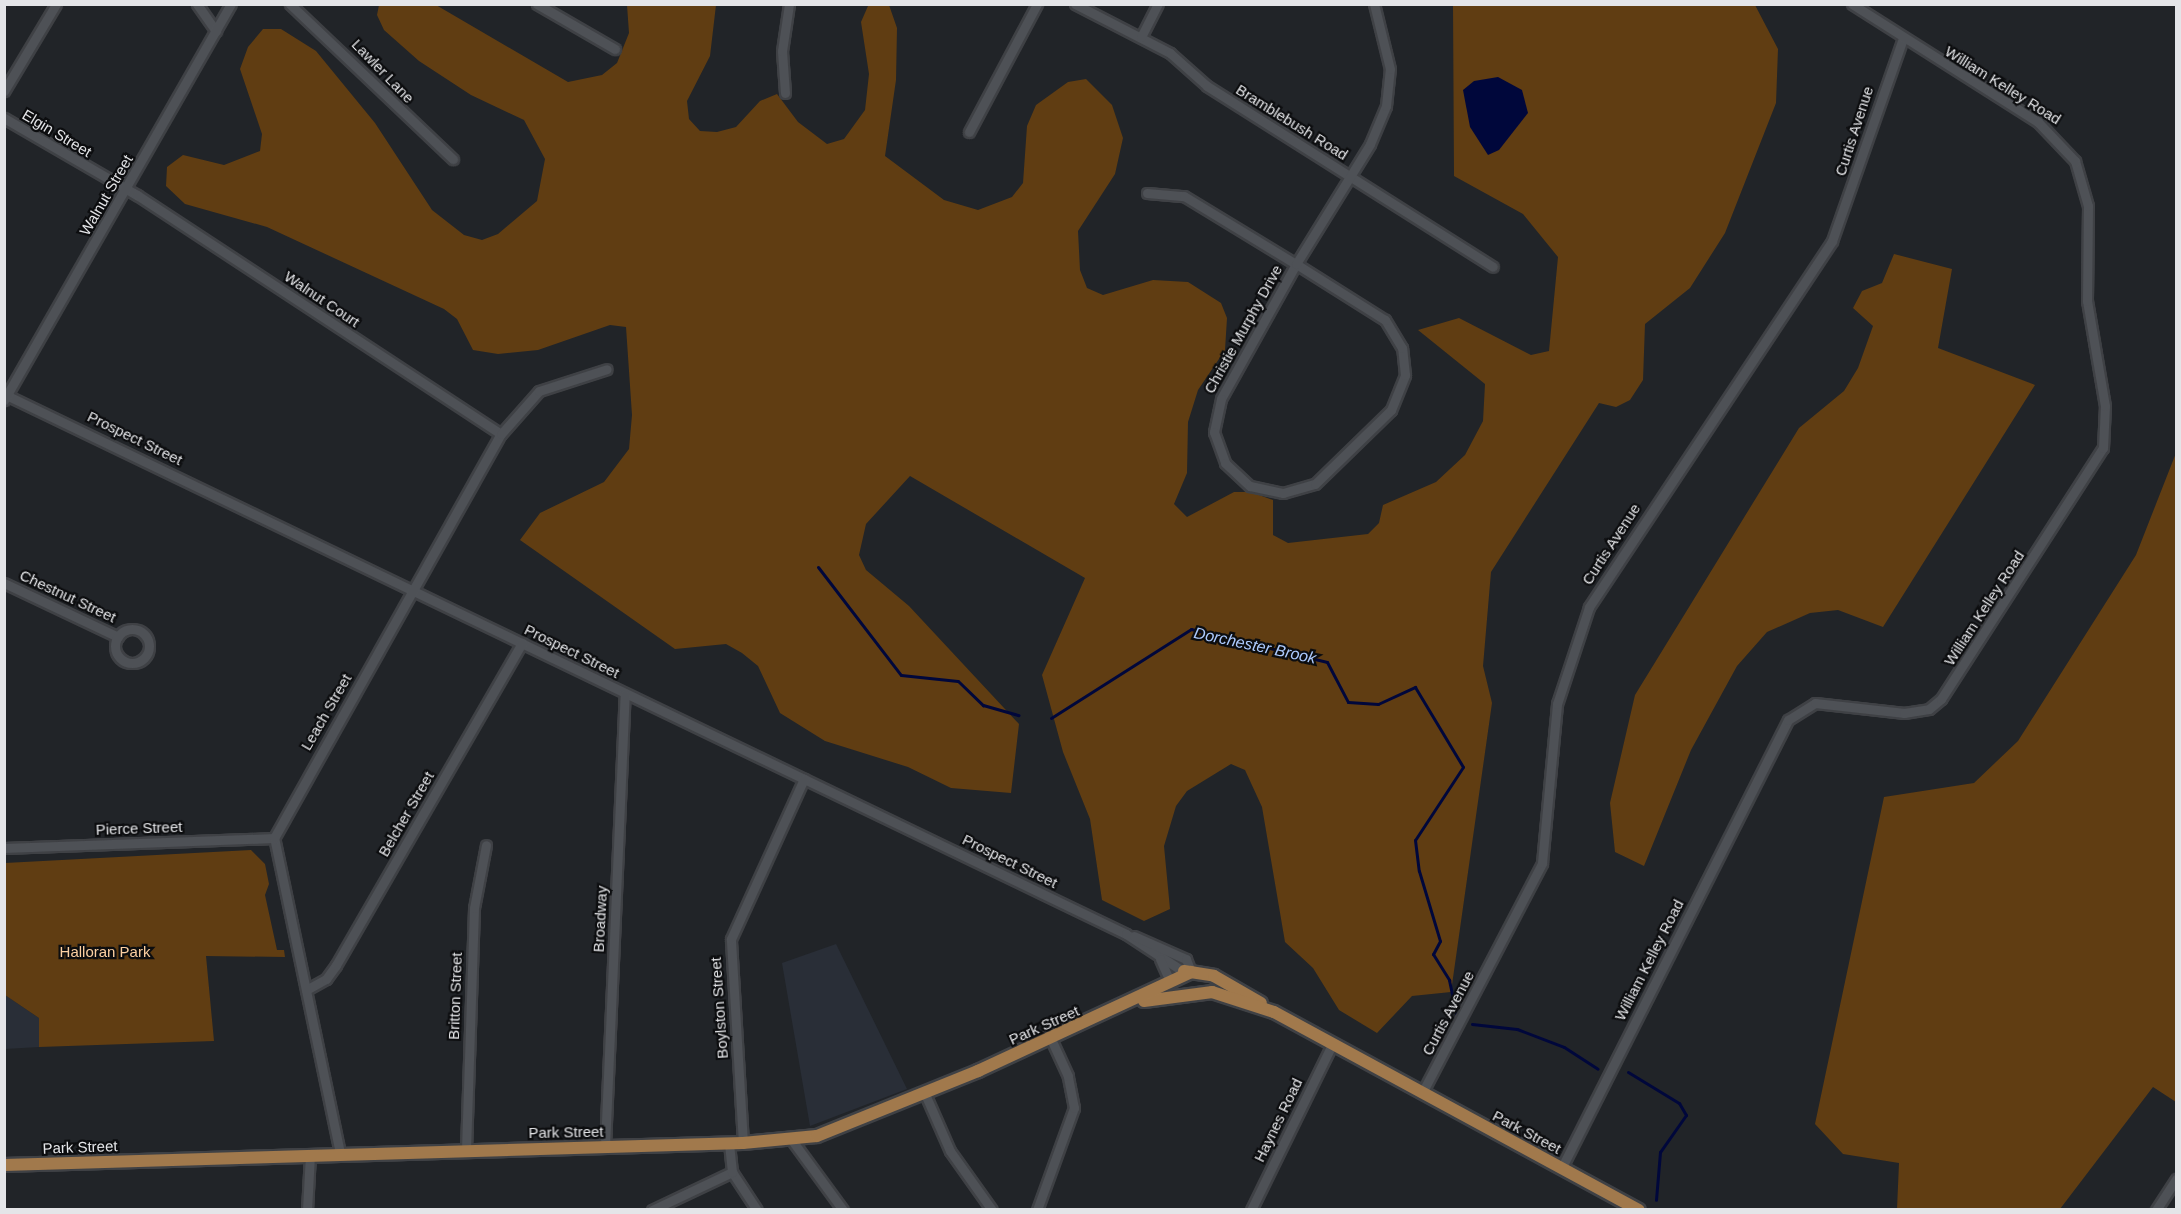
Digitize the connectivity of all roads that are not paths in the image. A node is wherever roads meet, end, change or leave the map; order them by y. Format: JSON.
{"nodes":[{"id":1,"x":56,"y":4,"type":"edge"},
{"id":2,"x":197,"y":4,"type":"edge"},
{"id":3,"x":231,"y":4,"type":"edge"},
{"id":4,"x":290,"y":4,"type":"edge"},
{"id":5,"x":537,"y":4,"type":"edge"},
{"id":6,"x":789,"y":4,"type":"edge"},
{"id":7,"x":1037,"y":4,"type":"edge"},
{"id":8,"x":1075,"y":4,"type":"edge"},
{"id":9,"x":1158,"y":4,"type":"edge"},
{"id":10,"x":1374,"y":4,"type":"edge"},
{"id":11,"x":1852,"y":4,"type":"edge"},
{"id":12,"x":216,"y":31,"type":"junction"},
{"id":13,"x":1141,"y":37,"type":"junction"},
{"id":14,"x":1902,"y":41,"type":"junction"},
{"id":15,"x":615,"y":49,"type":"dead end"},
{"id":16,"x":4,"y":91,"type":"edge"},
{"id":17,"x":785,"y":93,"type":"dead end"},
{"id":18,"x":4,"y":118,"type":"edge"},
{"id":19,"x":969,"y":132,"type":"dead end"},
{"id":20,"x":453,"y":159,"type":"dead end"},
{"id":21,"x":1350,"y":176,"type":"junction"},
{"id":22,"x":126,"y":191,"type":"junction"},
{"id":23,"x":1147,"y":193,"type":"dead end"},
{"id":24,"x":1296,"y":264,"type":"junction"},
{"id":25,"x":1493,"y":267,"type":"dead end"},
{"id":26,"x":607,"y":369,"type":"dead end"},
{"id":27,"x":5,"y":396,"type":"edge"},
{"id":28,"x":501,"y":434,"type":"junction"},
{"id":29,"x":4,"y":583,"type":"edge"},
{"id":30,"x":412,"y":590,"type":"junction"},
{"id":31,"x":118,"y":637,"type":"dead end"},
{"id":32,"x":522,"y":644,"type":"junction"},
{"id":33,"x":625,"y":694,"type":"junction"},
{"id":34,"x":804,"y":779,"type":"junction"},
{"id":35,"x":274,"y":838,"type":"junction"},
{"id":36,"x":486,"y":845,"type":"dead end"},
{"id":37,"x":4,"y":848,"type":"edge"},
{"id":38,"x":1126,"y":934,"type":"junction"},
{"id":39,"x":1155,"y":953,"type":"junction"},
{"id":40,"x":1186,"y":971,"type":"junction"},
{"id":41,"x":1167,"y":975,"type":"joint"},
{"id":42,"x":1158,"y":988,"type":"junction"},
{"id":43,"x":306,"y":990,"type":"junction"},
{"id":44,"x":1193,"y":991,"type":"junction"},
{"id":45,"x":1274,"y":1012,"type":"junction"},
{"id":46,"x":1103,"y":1015,"type":"junction"},
{"id":47,"x":1051,"y":1039,"type":"junction"},
{"id":48,"x":1332,"y":1045,"type":"junction"},
{"id":49,"x":1422,"y":1093,"type":"junction"},
{"id":50,"x":925,"y":1094,"type":"junction"},
{"id":51,"x":791,"y":1139,"type":"junction"},
{"id":52,"x":729,"y":1143,"type":"junction"},
{"id":53,"x":743,"y":1143,"type":"junction"},
{"id":54,"x":605,"y":1146,"type":"junction"},
{"id":55,"x":466,"y":1150,"type":"junction"},
{"id":56,"x":310,"y":1154,"type":"junction"},
{"id":57,"x":340,"y":1154,"type":"junction"},
{"id":58,"x":4,"y":1165,"type":"edge"},
{"id":59,"x":1562,"y":1167,"type":"junction"},
{"id":60,"x":732,"y":1172,"type":"junction"},
{"id":61,"x":2176,"y":1179,"type":"edge"},
{"id":62,"x":307,"y":1209,"type":"edge"},
{"id":63,"x":652,"y":1209,"type":"edge"},
{"id":64,"x":757,"y":1209,"type":"edge"},
{"id":65,"x":843,"y":1209,"type":"edge"},
{"id":66,"x":992,"y":1209,"type":"edge"},
{"id":67,"x":1037,"y":1209,"type":"edge"},
{"id":68,"x":1251,"y":1209,"type":"edge"},
{"id":69,"x":1640,"y":1209,"type":"edge"},
{"id":70,"x":2156,"y":1209,"type":"edge"}],
"edges":[{"from":1,"to":16,"type":"street"},
{"from":2,"to":12,"type":"street"},
{"from":3,"to":12,"type":"street","name":"Walnut Street"},
{"from":4,"to":20,"type":"street","name":"Lawler Lane"},
{"from":5,"to":15,"type":"street"},
{"from":6,"to":17,"type":"street"},
{"from":7,"to":19,"type":"street"},
{"from":8,"to":13,"type":"street","name":"Bramblebush Road"},
{"from":9,"to":13,"type":"street"},
{"from":10,"to":21,"type":"street","name":"Christie Murphy Drive"},
{"from":11,"to":14,"type":"street","name":"William Kelley Road"},
{"from":12,"to":22,"type":"street","name":"Walnut Street"},
{"from":13,"to":21,"type":"street","name":"Bramblebush Road"},
{"from":14,"to":49,"type":"street","name":"Curtis Avenue"},
{"from":14,"to":59,"type":"street","name":"William Kelley Road"},
{"from":18,"to":22,"type":"street","name":"Elgin Street"},
{"from":21,"to":24,"type":"street","name":"Christie Murphy Drive"},
{"from":21,"to":25,"type":"street","name":"Bramblebush Road"},
{"from":22,"to":27,"type":"street","name":"Walnut Street"},
{"from":22,"to":28,"type":"street","name":"Walnut Court"},
{"from":23,"to":24,"type":"street"},
{"from":24,"to":24,"type":"street","name":"Christie Murphy Drive"},
{"from":26,"to":28,"type":"street","name":"Leach Street"},
{"from":27,"to":30,"type":"street","name":"Prospect Street"},
{"from":28,"to":30,"type":"street","name":"Leach Street"},
{"from":29,"to":31,"type":"street","name":"Chestnut Street"},
{"from":30,"to":32,"type":"street","name":"Prospect Street"},
{"from":30,"to":35,"type":"street","name":"Leach Street"},
{"from":32,"to":33,"type":"street","name":"Prospect Street"},
{"from":32,"to":43,"type":"street","name":"Belcher Street"},
{"from":33,"to":34,"type":"street","name":"Prospect Street"},
{"from":33,"to":54,"type":"street","name":"Broadway"},
{"from":34,"to":38,"type":"street","name":"Prospect Street"},
{"from":34,"to":53,"type":"street","name":"Boylston Street"},
{"from":35,"to":37,"type":"street","name":"Pierce Street"},
{"from":35,"to":43,"type":"street"},
{"from":36,"to":55,"type":"street","name":"Britton Street"},
{"from":38,"to":39,"type":"street","name":"Prospect Street"},
{"from":38,"to":40,"type":"street","name":"Prospect Street"},
{"from":39,"to":40,"type":"street","name":"Prospect Street"},
{"from":39,"to":41,"type":"street","name":"Prospect Street"},
{"from":40,"to":42,"type":"main road","name":"Park Street"},
{"from":40,"to":44,"type":"main road"},
{"from":40,"to":45,"type":"main road","name":"Park Street"},
{"from":41,"to":42,"type":"main road","name":"Park Street"},
{"from":42,"to":46,"type":"main road","name":"Park Street"},
{"from":43,"to":57,"type":"street"},
{"from":44,"to":45,"type":"main road","name":"Park Street"},
{"from":44,"to":46,"type":"main road","name":"Park Street"},
{"from":45,"to":48,"type":"main road","name":"Park Street"},
{"from":46,"to":47,"type":"main road","name":"Park Street"},
{"from":47,"to":50,"type":"main road","name":"Park Street"},
{"from":47,"to":67,"type":"street"},
{"from":48,"to":49,"type":"main road","name":"Park Street"},
{"from":48,"to":68,"type":"street","name":"Haynes Road"},
{"from":49,"to":59,"type":"main road","name":"Park Street"},
{"from":50,"to":51,"type":"main road","name":"Park Street"},
{"from":50,"to":66,"type":"street"},
{"from":51,"to":53,"type":"main road","name":"Park Street"},
{"from":51,"to":65,"type":"street"},
{"from":52,"to":53,"type":"main road","name":"Park Street"},
{"from":52,"to":54,"type":"main road","name":"Park Street"},
{"from":52,"to":60,"type":"street"},
{"from":54,"to":55,"type":"main road","name":"Park Street"},
{"from":55,"to":57,"type":"main road","name":"Park Street"},
{"from":56,"to":57,"type":"main road","name":"Park Street"},
{"from":56,"to":58,"type":"main road","name":"Park Street"},
{"from":56,"to":62,"type":"street"},
{"from":59,"to":69,"type":"main road","name":"Park Street"},
{"from":60,"to":63,"type":"street"},
{"from":60,"to":64,"type":"street"},
{"from":61,"to":70,"type":"street"}]}
